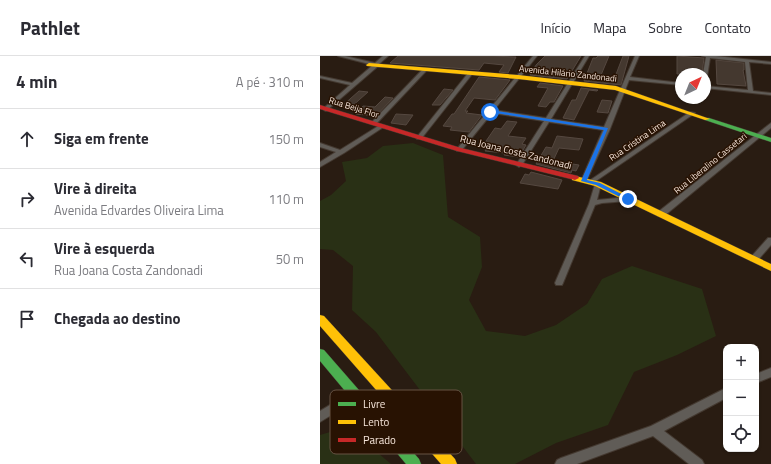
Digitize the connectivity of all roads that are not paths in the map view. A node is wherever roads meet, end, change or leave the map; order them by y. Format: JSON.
{"nodes":[{"id":1,"x":340,"y":56,"type":"edge"},
{"id":2,"x":380,"y":56,"type":"edge"},
{"id":3,"x":386,"y":56,"type":"edge"},
{"id":4,"x":531,"y":56,"type":"edge"},
{"id":5,"x":535,"y":56,"type":"edge"},
{"id":6,"x":587,"y":56,"type":"edge"},
{"id":7,"x":637,"y":56,"type":"edge"},
{"id":8,"x":704,"y":56,"type":"edge"},
{"id":9,"x":708,"y":56,"type":"edge"},
{"id":10,"x":747,"y":61,"type":"junction"},
{"id":11,"x":771,"y":63,"type":"edge"},
{"id":12,"x":374,"y":65,"type":"junction"},
{"id":13,"x":706,"y":68,"type":"edge"},
{"id":14,"x":424,"y":70,"type":"junction"},
{"id":15,"x":472,"y":73,"type":"junction"},
{"id":16,"x":320,"y":77,"type":"edge"},
{"id":17,"x":518,"y":77,"type":"junction"},
{"id":18,"x":628,"y":78,"type":"junction"},
{"id":19,"x":570,"y":82,"type":"junction"},
{"id":20,"x":675,"y":83,"type":"edge"},
{"id":21,"x":347,"y":84,"type":"junction"},
{"id":22,"x":354,"y":85,"type":"junction"},
{"id":23,"x":711,"y":88,"type":"edge"},
{"id":24,"x":624,"y":89,"type":"junction"},
{"id":25,"x":751,"y":92,"type":"junction"},
{"id":26,"x":771,"y":94,"type":"edge"},
{"id":27,"x":323,"y":108,"type":"edge"},
{"id":28,"x":490,"y":112,"type":"junction"},
{"id":29,"x":692,"y":113,"type":"junction"},
{"id":30,"x":547,"y":120,"type":"junction"},
{"id":31,"x":378,"y":125,"type":"junction"},
{"id":32,"x":771,"y":125,"type":"edge"},
{"id":33,"x":606,"y":129,"type":"junction"},
{"id":34,"x":758,"y":135,"type":"junction"},
{"id":35,"x":419,"y":138,"type":"junction"},
{"id":36,"x":771,"y":140,"type":"edge"},
{"id":37,"x":320,"y":145,"type":"edge"},
{"id":38,"x":459,"y":150,"type":"junction"},
{"id":39,"x":342,"y":152,"type":"junction"},
{"id":40,"x":320,"y":165,"type":"edge"},
{"id":41,"x":519,"y":165,"type":"junction"},
{"id":42,"x":591,"y":182,"type":"junction"},
{"id":43,"x":628,"y":199,"type":"junction"},
{"id":44,"x":592,"y":204,"type":"junction"},
{"id":45,"x":661,"y":214,"type":"junction"},
{"id":46,"x":771,"y":240,"type":"edge"},
{"id":47,"x":754,"y":260,"type":"junction"},
{"id":48,"x":771,"y":268,"type":"edge"},
{"id":49,"x":559,"y":283,"type":"dead end"},
{"id":50,"x":320,"y":319,"type":"edge"},
{"id":51,"x":320,"y":353,"type":"edge"},
{"id":52,"x":771,"y":372,"type":"edge"},
{"id":53,"x":759,"y":378,"type":"edge"},
{"id":54,"x":351,"y":390,"type":"edge"},
{"id":55,"x":384,"y":390,"type":"edge"},
{"id":56,"x":723,"y":395,"type":"edge"},
{"id":57,"x":330,"y":411,"type":"edge"},
{"id":58,"x":320,"y":417,"type":"edge"},
{"id":59,"x":654,"y":430,"type":"junction"},
{"id":60,"x":405,"y":454,"type":"edge"},
{"id":61,"x":441,"y":454,"type":"edge"},
{"id":62,"x":414,"y":464,"type":"edge"},
{"id":63,"x":450,"y":464,"type":"edge"},
{"id":64,"x":561,"y":464,"type":"edge"},
{"id":65,"x":698,"y":464,"type":"edge"}],
"edges":[{"from":1,"to":12,"type":"street","name":"Avenida Hilário Zandonadi"},
{"from":2,"to":12,"type":"street"},
{"from":3,"to":12,"type":"street"},
{"from":4,"to":5,"type":"street"},
{"from":5,"to":17,"type":"street"},
{"from":6,"to":19,"type":"street"},
{"from":7,"to":18,"type":"street"},
{"from":8,"to":9,"type":"street"},
{"from":9,"to":10,"type":"street"},
{"from":9,"to":13,"type":"street"},
{"from":10,"to":11,"type":"street"},
{"from":10,"to":25,"type":"street"},
{"from":12,"to":14,"type":"street","name":"Avenida Hilário Zandonadi"},
{"from":12,"to":21,"type":"street"},
{"from":12,"to":22,"type":"street"},
{"from":14,"to":15,"type":"street","name":"Avenida Hilário Zandonadi"},
{"from":14,"to":31,"type":"street"},
{"from":15,"to":17,"type":"street","name":"Avenida Hilário Zandonadi"},
{"from":15,"to":35,"type":"street"},
{"from":16,"to":21,"type":"street"},
{"from":17,"to":19,"type":"street","name":"Avenida Hilário Zandonadi"},
{"from":17,"to":28,"type":"street"},
{"from":18,"to":20,"type":"street"},
{"from":18,"to":24,"type":"street"},
{"from":19,"to":24,"type":"street","name":"Avenida Hilário Zandonadi"},
{"from":19,"to":30,"type":"street"},
{"from":21,"to":22,"type":"street"},
{"from":21,"to":27,"type":"street"},
{"from":22,"to":27,"type":"street"},
{"from":23,"to":25,"type":"street"},
{"from":24,"to":29,"type":"street","name":"Avenida Hilário Zandonadi"},
{"from":24,"to":33,"type":"street"},
{"from":25,"to":26,"type":"street"},
{"from":27,"to":31,"type":"street","name":"Rua Beija Flor"},
{"from":28,"to":30,"type":"street"},
{"from":28,"to":38,"type":"street"},
{"from":29,"to":34,"type":"street","name":"Avenida Hilário Zandonadi"},
{"from":29,"to":42,"type":"street","name":"Rua Cristina Lima"},
{"from":30,"to":33,"type":"street"},
{"from":30,"to":41,"type":"street"},
{"from":31,"to":35,"type":"street","name":"Rua Joana Costa Zandonadi"},
{"from":31,"to":39,"type":"street"},
{"from":32,"to":34,"type":"street","name":"Rua Liberalino Cassetari"},
{"from":33,"to":42,"type":"street"},
{"from":34,"to":36,"type":"street","name":"Avenida Hilário Zandonadi"},
{"from":34,"to":45,"type":"street","name":"Rua Liberalino Cassetari"},
{"from":35,"to":38,"type":"street","name":"Rua Joana Costa Zandonadi"},
{"from":37,"to":39,"type":"street"},
{"from":38,"to":41,"type":"street","name":"Rua Joana Costa Zandonadi"},
{"from":39,"to":40,"type":"street"},
{"from":41,"to":42,"type":"street","name":"Rua Joana Costa Zandonadi"},
{"from":42,"to":43,"type":"street","name":"Rua Joana Costa Zandonadi"},
{"from":42,"to":44,"type":"street"},
{"from":43,"to":44,"type":"street"},
{"from":43,"to":45,"type":"street","name":"Rua Joana Costa Zandonadi"},
{"from":44,"to":49,"type":"street"},
{"from":45,"to":47,"type":"street","name":"Rua Joana Costa Zandonadi"},
{"from":46,"to":47,"type":"street"},
{"from":47,"to":48,"type":"street","name":"Rua Joana Costa Zandonadi"},
{"from":50,"to":55,"type":"street"},
{"from":51,"to":54,"type":"street"},
{"from":52,"to":53,"type":"street"},
{"from":56,"to":59,"type":"street"},
{"from":57,"to":58,"type":"street"},
{"from":59,"to":64,"type":"street"},
{"from":59,"to":65,"type":"street"},
{"from":60,"to":62,"type":"street"},
{"from":61,"to":63,"type":"street"}]}
